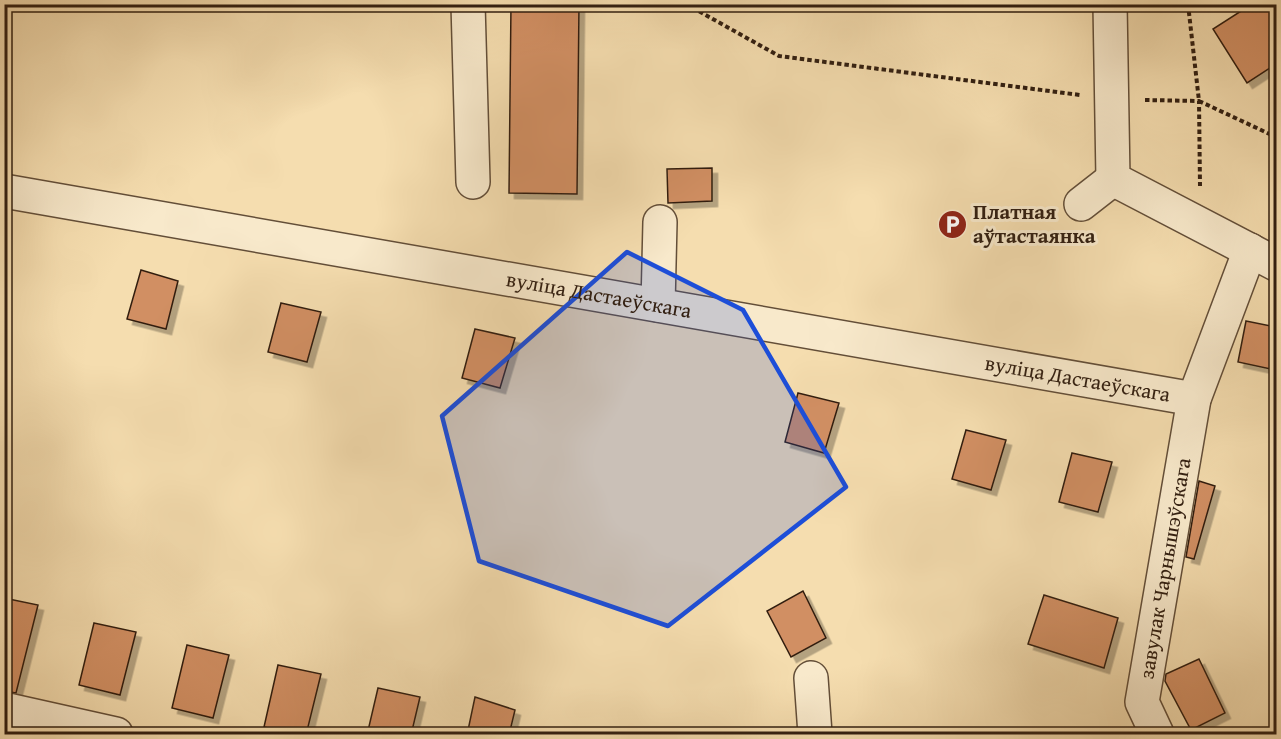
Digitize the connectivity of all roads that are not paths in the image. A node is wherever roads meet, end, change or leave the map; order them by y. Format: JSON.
{"nodes":[{"id":1,"x":468,"y":4,"type":"edge"},
{"id":2,"x":1110,"y":4,"type":"edge"},
{"id":3,"x":1113,"y":179,"type":"junction"},
{"id":4,"x":473,"y":182,"type":"dead end"},
{"id":5,"x":4,"y":191,"type":"edge"},
{"id":6,"x":1081,"y":204,"type":"dead end"},
{"id":7,"x":660,"y":222,"type":"dead end"},
{"id":8,"x":1263,"y":257,"type":"edge"},
{"id":9,"x":658,"y":305,"type":"junction"},
{"id":10,"x":1194,"y":399,"type":"junction"},
{"id":11,"x":811,"y":678,"type":"dead end"},
{"id":12,"x":4,"y":710,"type":"edge"},
{"id":13,"x":116,"y":735,"type":"edge"},
{"id":14,"x":814,"y":735,"type":"edge"},
{"id":15,"x":1157,"y":735,"type":"edge"}],
"edges":[{"from":1,"to":4,"type":"street"},
{"from":2,"to":3,"type":"street"},
{"from":3,"to":6,"type":"street"},
{"from":3,"to":8,"type":"street"},
{"from":5,"to":9,"type":"street","name":"вуліца Дастаеўскага"},
{"from":7,"to":9,"type":"street"},
{"from":8,"to":10,"type":"street","name":"завулак Чарнышэўскага"},
{"from":9,"to":10,"type":"street","name":"вуліца Дастаеўскага"},
{"from":10,"to":15,"type":"street","name":"завулак Чарнышэўскага"},
{"from":11,"to":14,"type":"street"},
{"from":12,"to":13,"type":"street"}]}
